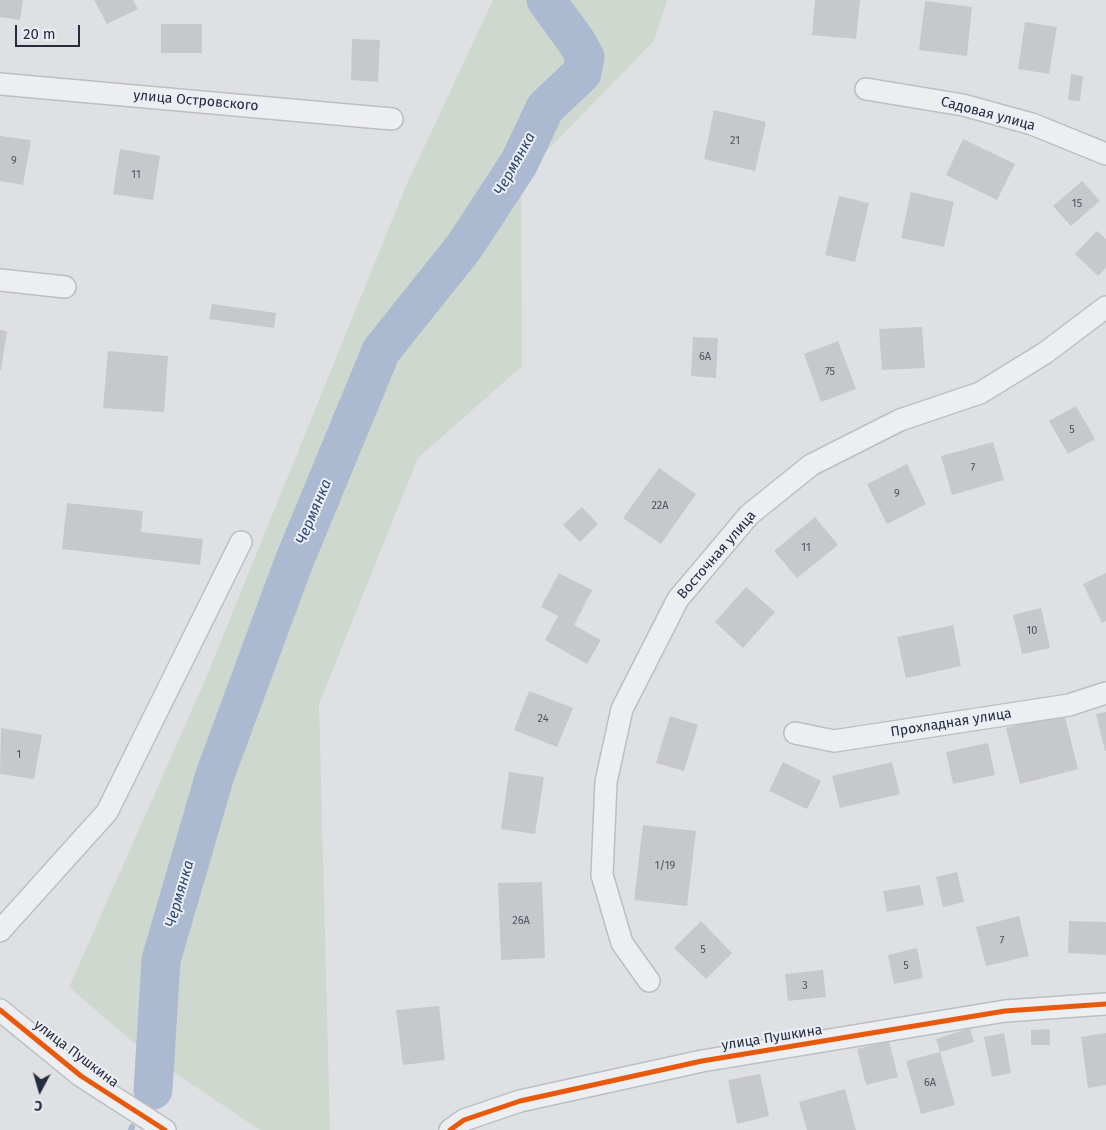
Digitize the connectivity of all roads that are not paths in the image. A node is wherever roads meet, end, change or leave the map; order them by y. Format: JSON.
{"nodes":[{"id":1,"x":0,"y":84,"type":"edge"},
{"id":2,"x":866,"y":89,"type":"dead end"},
{"id":3,"x":392,"y":119,"type":"dead end"},
{"id":4,"x":1106,"y":154,"type":"edge"},
{"id":5,"x":0,"y":280,"type":"edge"},
{"id":6,"x":65,"y":287,"type":"dead end"},
{"id":7,"x":1106,"y":307,"type":"edge"},
{"id":8,"x":241,"y":542,"type":"dead end"},
{"id":9,"x":1106,"y":692,"type":"edge"},
{"id":10,"x":796,"y":733,"type":"dead end"},
{"id":11,"x":0,"y":931,"type":"edge"},
{"id":12,"x":649,"y":981,"type":"dead end"},
{"id":13,"x":1106,"y":1004,"type":"edge"},
{"id":14,"x":0,"y":1010,"type":"edge"},
{"id":15,"x":165,"y":1130,"type":"edge"},
{"id":16,"x":450,"y":1130,"type":"edge"}],
"edges":[{"from":1,"to":3,"type":"street","name":"улица Островского"},
{"from":2,"to":4,"type":"street","name":"Садовая улица"},
{"from":5,"to":6,"type":"street"},
{"from":7,"to":12,"type":"street","name":"Восточная улица"},
{"from":8,"to":11,"type":"street"},
{"from":9,"to":10,"type":"street","name":"Прохладная улица"},
{"from":13,"to":16,"type":"street","name":"улица Пушкина"},
{"from":14,"to":15,"type":"street","name":"улица Пушкина"}]}
